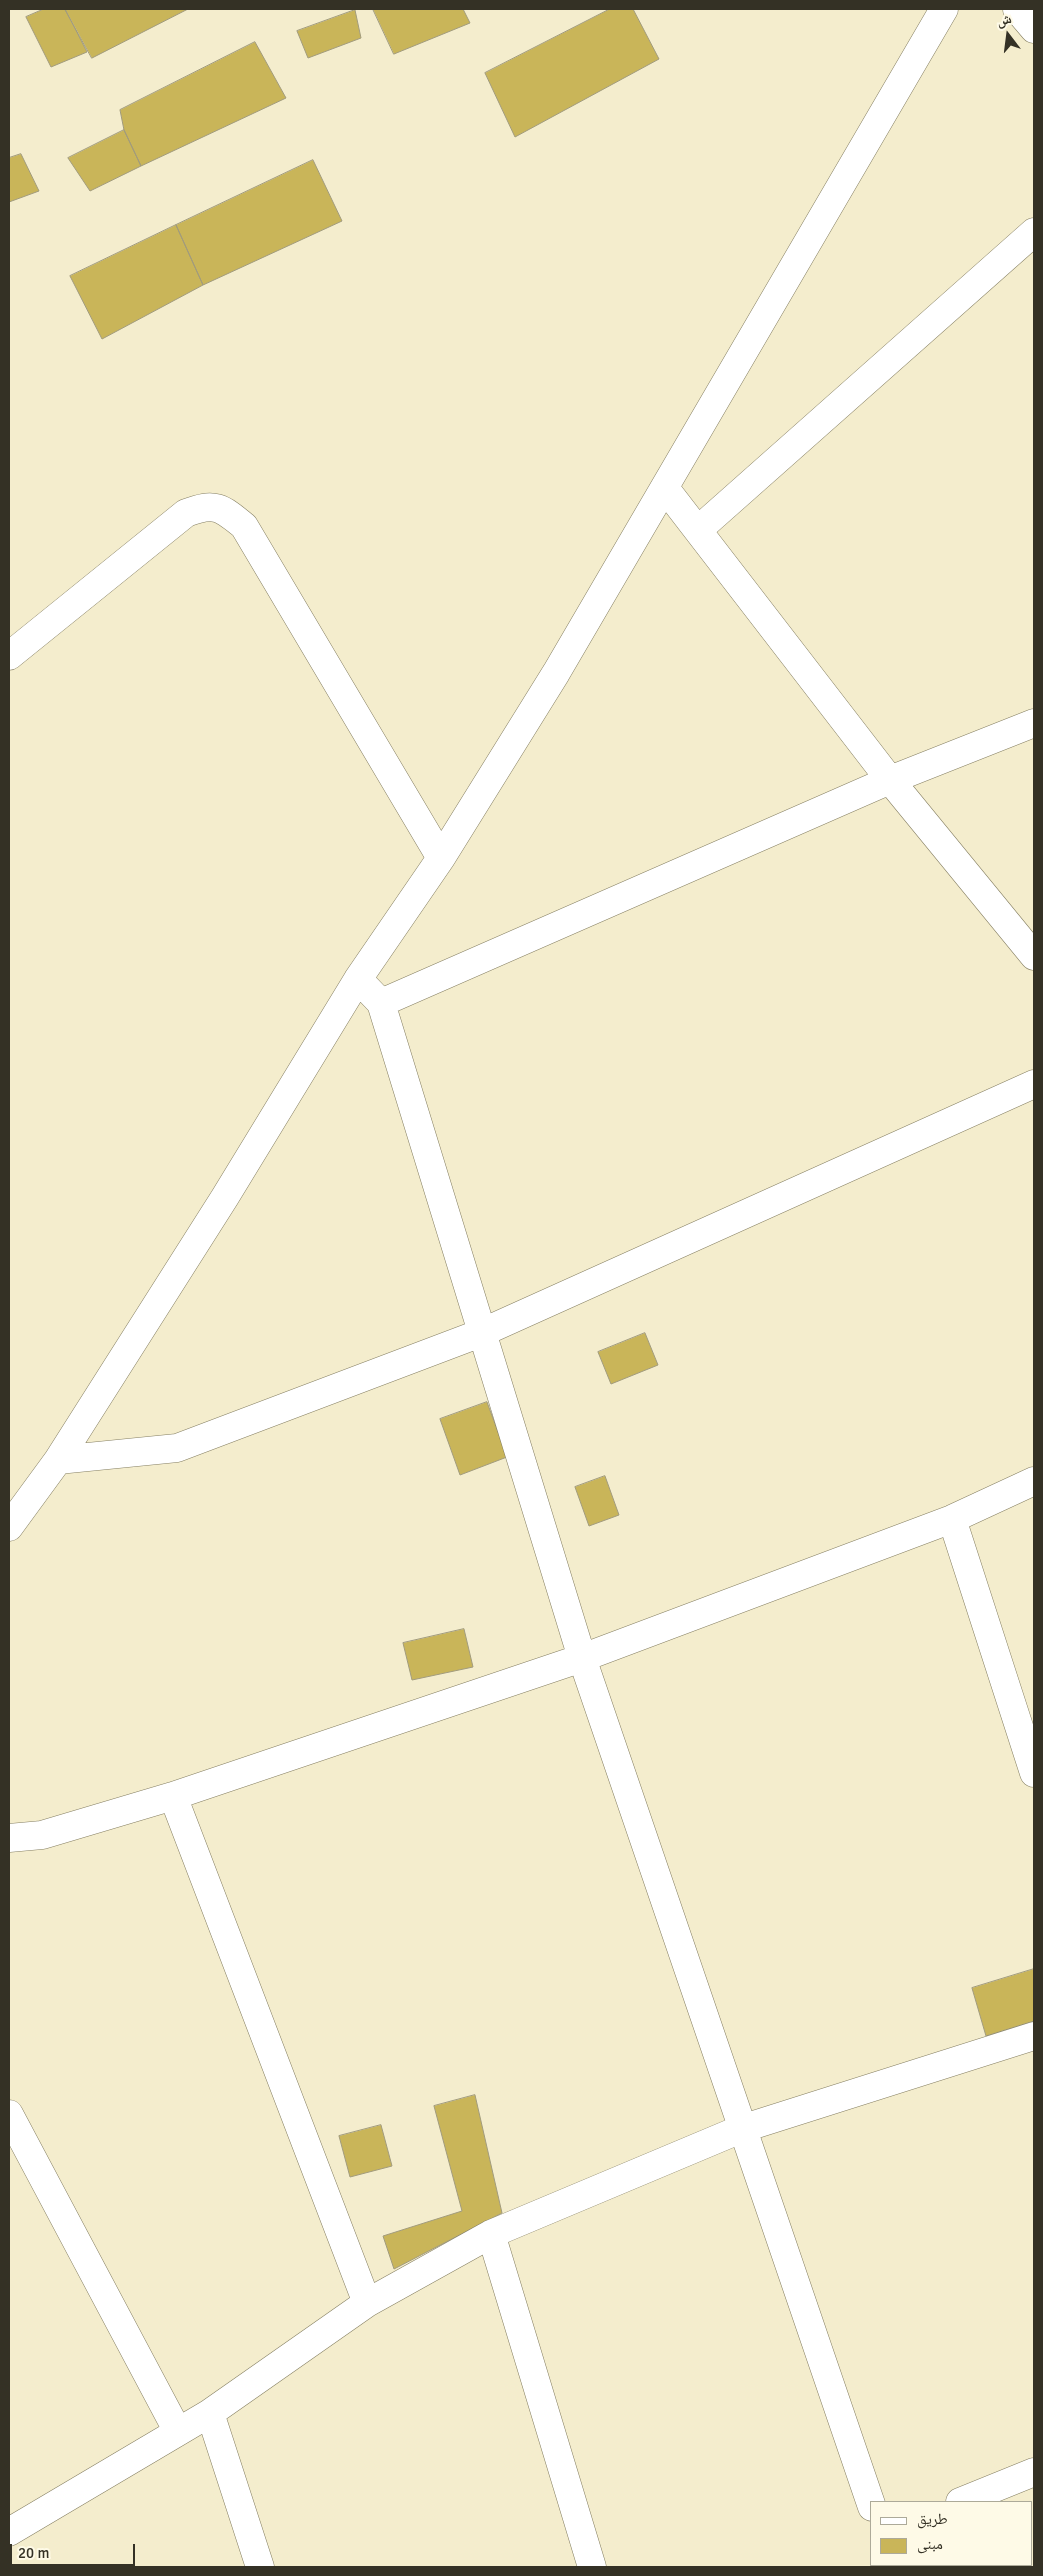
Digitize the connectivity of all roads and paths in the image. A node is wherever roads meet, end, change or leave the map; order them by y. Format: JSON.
{"nodes":[{"id":1,"x":944,"y":9,"type":"edge"},
{"id":2,"x":1016,"y":9,"type":"edge"},
{"id":3,"x":1034,"y":29,"type":"edge"},
{"id":4,"x":1034,"y":232,"type":"edge"},
{"id":5,"x":665,"y":488,"type":"junction"},
{"id":6,"x":698,"y":530,"type":"junction"},
{"id":7,"x":9,"y":656,"type":"edge"},
{"id":8,"x":1034,"y":723,"type":"edge"},
{"id":9,"x":890,"y":780,"type":"junction"},
{"id":10,"x":441,"y":858,"type":"junction"},
{"id":11,"x":1034,"y":956,"type":"edge"},
{"id":12,"x":358,"y":979,"type":"junction"},
{"id":13,"x":381,"y":1003,"type":"junction"},
{"id":14,"x":1034,"y":1084,"type":"edge"},
{"id":15,"x":481,"y":1333,"type":"junction"},
{"id":16,"x":58,"y":1460,"type":"junction"},
{"id":17,"x":1034,"y":1481,"type":"edge"},
{"id":18,"x":952,"y":1519,"type":"junction"},
{"id":19,"x":9,"y":1527,"type":"edge"},
{"id":20,"x":582,"y":1658,"type":"junction"},
{"id":21,"x":1034,"y":1773,"type":"edge"},
{"id":22,"x":173,"y":1796,"type":"junction"},
{"id":23,"x":9,"y":1838,"type":"edge"},
{"id":24,"x":1034,"y":2036,"type":"edge"},
{"id":25,"x":9,"y":2114,"type":"edge"},
{"id":26,"x":741,"y":2129,"type":"junction"},
{"id":27,"x":491,"y":2234,"type":"junction"},
{"id":28,"x":367,"y":2303,"type":"junction"},
{"id":29,"x":210,"y":2412,"type":"junction"},
{"id":30,"x":178,"y":2432,"type":"junction"},
{"id":31,"x":1034,"y":2472,"type":"edge"},
{"id":32,"x":870,"y":2501,"type":"edge"},
{"id":33,"x":962,"y":2501,"type":"edge"},
{"id":34,"x":9,"y":2532,"type":"edge"},
{"id":35,"x":260,"y":2567,"type":"edge"},
{"id":36,"x":592,"y":2567,"type":"edge"}],
"edges":[{"from":1,"to":5,"type":"street"},
{"from":2,"to":3,"type":"street"},
{"from":4,"to":6,"type":"street"},
{"from":5,"to":6,"type":"street"},
{"from":5,"to":10,"type":"street"},
{"from":6,"to":9,"type":"street"},
{"from":7,"to":10,"type":"street"},
{"from":8,"to":9,"type":"street"},
{"from":9,"to":11,"type":"street"},
{"from":9,"to":13,"type":"street"},
{"from":10,"to":12,"type":"street"},
{"from":12,"to":13,"type":"street"},
{"from":12,"to":16,"type":"street"},
{"from":13,"to":15,"type":"street"},
{"from":14,"to":15,"type":"street"},
{"from":15,"to":16,"type":"street"},
{"from":15,"to":20,"type":"street"},
{"from":16,"to":19,"type":"street"},
{"from":17,"to":18,"type":"street"},
{"from":18,"to":20,"type":"street"},
{"from":18,"to":21,"type":"street"},
{"from":20,"to":22,"type":"street"},
{"from":20,"to":26,"type":"street"},
{"from":22,"to":23,"type":"street"},
{"from":22,"to":28,"type":"street"},
{"from":24,"to":26,"type":"street"},
{"from":25,"to":30,"type":"street"},
{"from":26,"to":27,"type":"street"},
{"from":26,"to":32,"type":"street"},
{"from":27,"to":28,"type":"street"},
{"from":27,"to":36,"type":"street"},
{"from":28,"to":29,"type":"street"},
{"from":29,"to":30,"type":"street"},
{"from":29,"to":35,"type":"street"},
{"from":30,"to":34,"type":"street"},
{"from":31,"to":33,"type":"street"}]}
